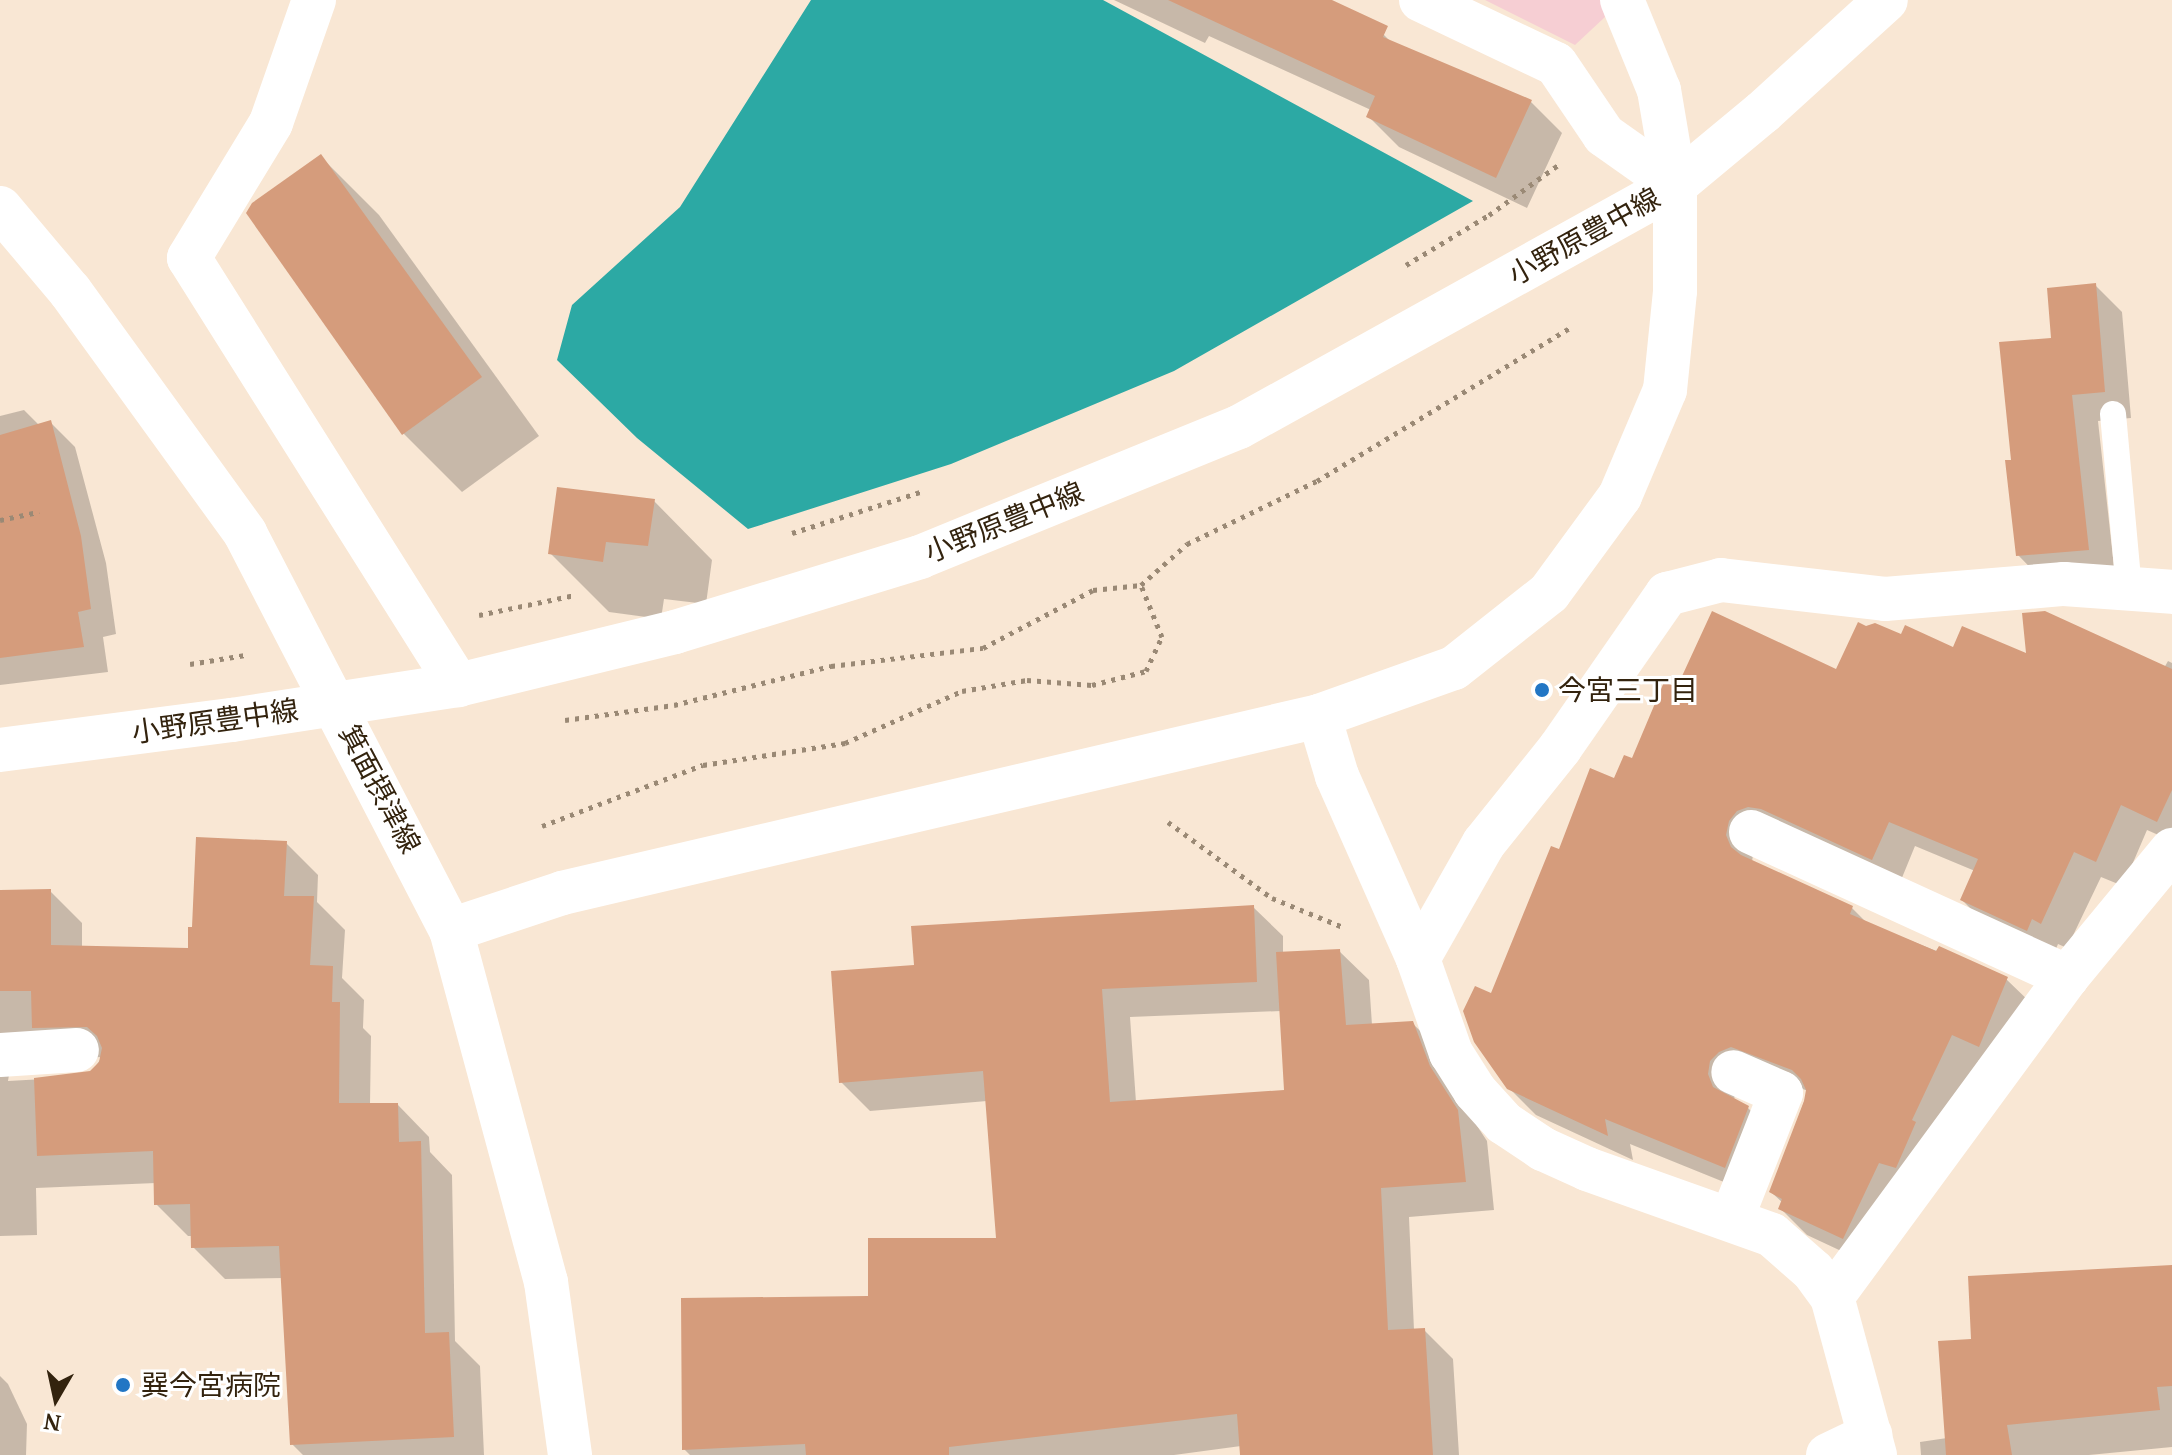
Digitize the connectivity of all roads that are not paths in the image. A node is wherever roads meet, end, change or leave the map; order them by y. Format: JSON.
{"nodes":[{"id":1,"x":314,"y":0,"type":"edge"},
{"id":2,"x":1421,"y":0,"type":"edge"},
{"id":3,"x":1622,"y":0,"type":"edge"},
{"id":4,"x":1886,"y":0,"type":"edge"},
{"id":5,"x":1675,"y":185,"type":"junction"},
{"id":6,"x":0,"y":208,"type":"edge"},
{"id":7,"x":2113,"y":414,"type":"dead end"},
{"id":8,"x":2129,"y":589,"type":"junction"},
{"id":9,"x":2172,"y":592,"type":"edge"},
{"id":10,"x":458,"y":685,"type":"junction"},
{"id":11,"x":1319,"y":716,"type":"junction"},
{"id":12,"x":0,"y":750,"type":"edge"},
{"id":13,"x":1751,"y":832,"type":"dead end"},
{"id":14,"x":2172,"y":850,"type":"edge"},
{"id":15,"x":451,"y":930,"type":"junction"},
{"id":16,"x":1418,"y":959,"type":"junction"},
{"id":17,"x":2067,"y":977,"type":"junction"},
{"id":18,"x":77,"y":1050,"type":"dead end"},
{"id":19,"x":0,"y":1055,"type":"edge"},
{"id":20,"x":1733,"y":1072,"type":"dead end"},
{"id":21,"x":1732,"y":1218,"type":"junction"},
{"id":22,"x":1832,"y":1297,"type":"junction"},
{"id":23,"x":1873,"y":1445,"type":"edge"},
{"id":24,"x":570,"y":1455,"type":"edge"},
{"id":25,"x":1828,"y":1455,"type":"edge"}],
"edges":[{"from":1,"to":10,"type":"street"},
{"from":2,"to":5,"type":"street"},
{"from":3,"to":5,"type":"street"},
{"from":4,"to":5,"type":"street","name":"小野原豊中線"},
{"from":5,"to":10,"type":"street","name":"小野原豊中線"},
{"from":5,"to":11,"type":"street"},
{"from":6,"to":15,"type":"street","name":"箕面摂津線"},
{"from":7,"to":8,"type":"lane"},
{"from":8,"to":9,"type":"street"},
{"from":8,"to":16,"type":"street"},
{"from":10,"to":12,"type":"street","name":"小野原豊中線"},
{"from":11,"to":15,"type":"street"},
{"from":11,"to":16,"type":"street"},
{"from":13,"to":17,"type":"street"},
{"from":14,"to":17,"type":"street"},
{"from":15,"to":24,"type":"street","name":"箕面摂津線"},
{"from":16,"to":21,"type":"street"},
{"from":17,"to":22,"type":"street"},
{"from":18,"to":19,"type":"street"},
{"from":20,"to":21,"type":"street"},
{"from":21,"to":22,"type":"street"},
{"from":22,"to":23,"type":"street"},
{"from":23,"to":25,"type":"street"}]}
